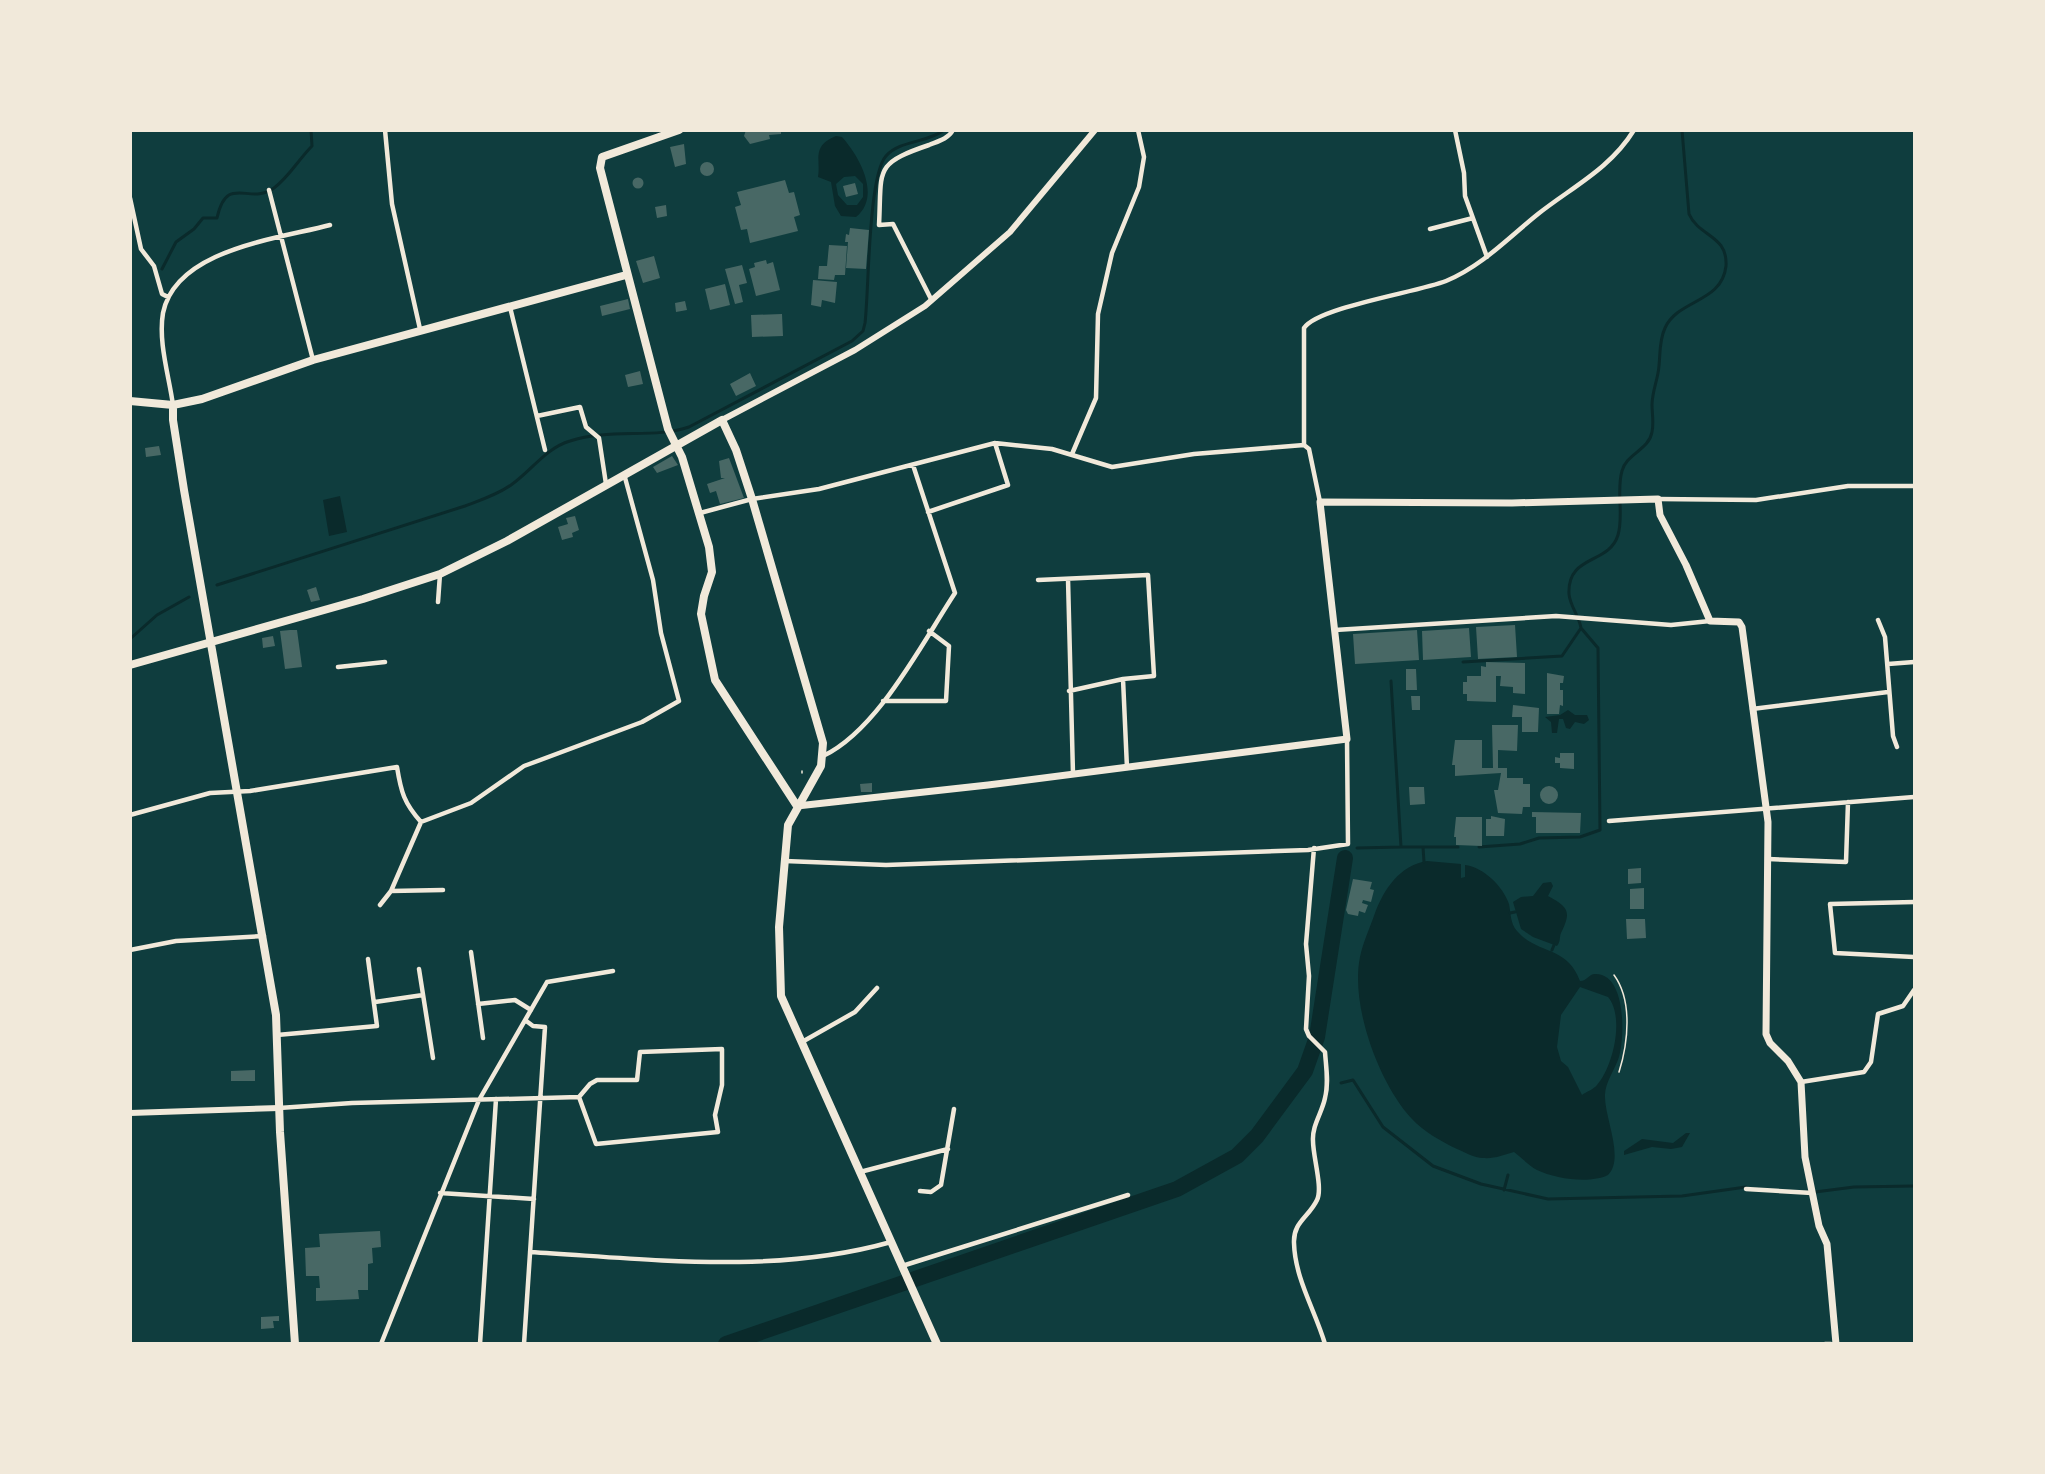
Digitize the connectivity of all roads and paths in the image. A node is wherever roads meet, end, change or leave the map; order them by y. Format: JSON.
{"nodes":[{"id":1,"x":385,"y":130,"type":"edge"},
{"id":2,"x":679,"y":130,"type":"edge"},
{"id":3,"x":953,"y":130,"type":"edge"},
{"id":4,"x":1095,"y":130,"type":"edge"},
{"id":5,"x":1138,"y":130,"type":"edge"},
{"id":6,"x":1455,"y":130,"type":"edge"},
{"id":7,"x":1634,"y":130,"type":"edge"},
{"id":8,"x":269,"y":190,"type":"dead end"},
{"id":9,"x":130,"y":198,"type":"edge"},
{"id":10,"x":1473,"y":218,"type":"junction"},
{"id":11,"x":330,"y":225,"type":"dead end"},
{"id":12,"x":1430,"y":229,"type":"dead end"},
{"id":13,"x":281,"y":238,"type":"junction"},
{"id":14,"x":1487,"y":257,"type":"junction"},
{"id":15,"x":626,"y":275,"type":"junction"},
{"id":16,"x":168,"y":297,"type":"junction"},
{"id":17,"x":931,"y":299,"type":"junction"},
{"id":18,"x":510,"y":306,"type":"junction"},
{"id":19,"x":420,"y":329,"type":"junction"},
{"id":20,"x":313,"y":360,"type":"junction"},
{"id":21,"x":130,"y":401,"type":"edge"},
{"id":22,"x":173,"y":405,"type":"junction"},
{"id":23,"x":537,"y":416,"type":"junction"},
{"id":24,"x":722,"y":420,"type":"junction"},
{"id":25,"x":995,"y":443,"type":"junction"},
{"id":26,"x":676,"y":445,"type":"junction"},
{"id":27,"x":1304,"y":445,"type":"junction"},
{"id":28,"x":545,"y":450,"type":"dead end"},
{"id":29,"x":1072,"y":454,"type":"junction"},
{"id":30,"x":913,"y":465,"type":"junction"},
{"id":31,"x":624,"y":474,"type":"junction"},
{"id":32,"x":606,"y":484,"type":"junction"},
{"id":33,"x":1914,"y":486,"type":"edge"},
{"id":34,"x":752,"y":499,"type":"junction"},
{"id":35,"x":1658,"y":499,"type":"junction"},
{"id":36,"x":1320,"y":502,"type":"junction"},
{"id":37,"x":928,"y":512,"type":"junction"},
{"id":38,"x":700,"y":513,"type":"junction"},
{"id":39,"x":440,"y":574,"type":"junction"},
{"id":40,"x":1068,"y":579,"type":"junction"},
{"id":41,"x":1038,"y":580,"type":"dead end"},
{"id":42,"x":438,"y":602,"type":"dead end"},
{"id":43,"x":1878,"y":620,"type":"dead end"},
{"id":44,"x":1710,"y":621,"type":"junction"},
{"id":45,"x":1335,"y":630,"type":"junction"},
{"id":46,"x":929,"y":631,"type":"junction"},
{"id":47,"x":212,"y":642,"type":"junction"},
{"id":48,"x":385,"y":662,"type":"dead end"},
{"id":49,"x":1914,"y":662,"type":"edge"},
{"id":50,"x":1888,"y":664,"type":"junction"},
{"id":51,"x":130,"y":665,"type":"edge"},
{"id":52,"x":338,"y":667,"type":"dead end"},
{"id":53,"x":1124,"y":679,"type":"junction"},
{"id":54,"x":1069,"y":691,"type":"junction"},
{"id":55,"x":1888,"y":692,"type":"junction"},
{"id":56,"x":883,"y":700,"type":"junction"},
{"id":57,"x":1752,"y":709,"type":"junction"},
{"id":58,"x":1347,"y":739,"type":"junction"},
{"id":59,"x":1897,"y":747,"type":"dead end"},
{"id":60,"x":824,"y":756,"type":"junction"},
{"id":61,"x":1127,"y":768,"type":"junction"},
{"id":62,"x":1073,"y":774,"type":"junction"},
{"id":63,"x":238,"y":791,"type":"junction"},
{"id":64,"x":1914,"y":797,"type":"edge"},
{"id":65,"x":1848,"y":802,"type":"junction"},
{"id":66,"x":797,"y":806,"type":"junction"},
{"id":67,"x":1767,"y":808,"type":"junction"},
{"id":68,"x":130,"y":815,"type":"edge"},
{"id":69,"x":1609,"y":821,"type":"dead end"},
{"id":70,"x":422,"y":822,"type":"junction"},
{"id":71,"x":1314,"y":848,"type":"junction"},
{"id":72,"x":1768,"y":860,"type":"junction"},
{"id":73,"x":786,"y":861,"type":"junction"},
{"id":74,"x":443,"y":890,"type":"dead end"},
{"id":75,"x":391,"y":891,"type":"junction"},
{"id":76,"x":1914,"y":903,"type":"edge"},
{"id":77,"x":380,"y":904,"type":"dead end"},
{"id":78,"x":264,"y":936,"type":"junction"},
{"id":79,"x":130,"y":950,"type":"edge"},
{"id":80,"x":471,"y":952,"type":"dead end"},
{"id":81,"x":1914,"y":957,"type":"edge"},
{"id":82,"x":368,"y":959,"type":"dead end"},
{"id":83,"x":419,"y":969,"type":"dead end"},
{"id":84,"x":613,"y":971,"type":"dead end"},
{"id":85,"x":1614,"y":975,"type":"dead end"},
{"id":86,"x":877,"y":988,"type":"dead end"},
{"id":87,"x":1914,"y":990,"type":"edge"},
{"id":88,"x":423,"y":995,"type":"junction"},
{"id":89,"x":375,"y":1002,"type":"junction"},
{"id":90,"x":478,"y":1004,"type":"junction"},
{"id":91,"x":531,"y":1010,"type":"junction"},
{"id":92,"x":525,"y":1020,"type":"junction"},
{"id":93,"x":277,"y":1035,"type":"junction"},
{"id":94,"x":483,"y":1038,"type":"dead end"},
{"id":95,"x":801,"y":1043,"type":"junction"},
{"id":96,"x":433,"y":1058,"type":"dead end"},
{"id":97,"x":1619,"y":1072,"type":"dead end"},
{"id":98,"x":1801,"y":1082,"type":"junction"},
{"id":99,"x":579,"y":1097,"type":"junction"},
{"id":100,"x":541,"y":1098,"type":"junction"},
{"id":101,"x":496,"y":1099,"type":"junction"},
{"id":102,"x":479,"y":1100,"type":"junction"},
{"id":103,"x":279,"y":1108,"type":"junction"},
{"id":104,"x":954,"y":1109,"type":"dead end"},
{"id":105,"x":130,"y":1113,"type":"edge"},
{"id":106,"x":948,"y":1149,"type":"junction"},
{"id":107,"x":860,"y":1172,"type":"junction"},
{"id":108,"x":1746,"y":1189,"type":"dead end"},
{"id":109,"x":920,"y":1191,"type":"dead end"},
{"id":110,"x":440,"y":1193,"type":"junction"},
{"id":111,"x":1812,"y":1193,"type":"junction"},
{"id":112,"x":490,"y":1196,"type":"junction"},
{"id":113,"x":1128,"y":1196,"type":"dead end"},
{"id":114,"x":534,"y":1199,"type":"junction"},
{"id":115,"x":891,"y":1242,"type":"junction"},
{"id":116,"x":530,"y":1252,"type":"junction"},
{"id":117,"x":903,"y":1266,"type":"junction"},
{"id":118,"x":295,"y":1344,"type":"edge"},
{"id":119,"x":381,"y":1344,"type":"edge"},
{"id":120,"x":480,"y":1344,"type":"edge"},
{"id":121,"x":524,"y":1344,"type":"edge"},
{"id":122,"x":937,"y":1344,"type":"edge"},
{"id":123,"x":1325,"y":1344,"type":"edge"},
{"id":124,"x":1825,"y":1344,"type":"edge"},
{"id":125,"x":1831,"y":1344,"type":"edge"},
{"id":126,"x":1836,"y":1344,"type":"edge"}],
"edges":[{"from":1,"to":19,"type":"street"},
{"from":2,"to":15,"type":"main road"},
{"from":3,"to":17,"type":"street"},
{"from":4,"to":17,"type":"street"},
{"from":5,"to":29,"type":"street"},
{"from":6,"to":10,"type":"street"},
{"from":7,"to":14,"type":"street"},
{"from":8,"to":13,"type":"street"},
{"from":9,"to":16,"type":"street"},
{"from":10,"to":12,"type":"street"},
{"from":10,"to":14,"type":"street"},
{"from":11,"to":13,"type":"street"},
{"from":13,"to":16,"type":"street"},
{"from":13,"to":20,"type":"street"},
{"from":14,"to":27,"type":"street"},
{"from":15,"to":18,"type":"main road"},
{"from":15,"to":26,"type":"main road"},
{"from":16,"to":22,"type":"street"},
{"from":17,"to":24,"type":"street"},
{"from":18,"to":19,"type":"main road"},
{"from":18,"to":23,"type":"street"},
{"from":19,"to":20,"type":"main road"},
{"from":20,"to":22,"type":"main road"},
{"from":21,"to":22,"type":"main road"},
{"from":22,"to":47,"type":"main road"},
{"from":23,"to":28,"type":"street"},
{"from":23,"to":32,"type":"street"},
{"from":24,"to":26,"type":"main road"},
{"from":24,"to":34,"type":"main road"},
{"from":25,"to":29,"type":"street"},
{"from":25,"to":30,"type":"street"},
{"from":25,"to":37,"type":"street"},
{"from":26,"to":31,"type":"main road"},
{"from":26,"to":38,"type":"main road"},
{"from":27,"to":29,"type":"street"},
{"from":27,"to":36,"type":"street"},
{"from":30,"to":34,"type":"street"},
{"from":30,"to":37,"type":"street"},
{"from":31,"to":32,"type":"main road"},
{"from":31,"to":70,"type":"street"},
{"from":32,"to":39,"type":"main road"},
{"from":33,"to":35,"type":"street"},
{"from":34,"to":38,"type":"street"},
{"from":34,"to":60,"type":"main road"},
{"from":35,"to":36,"type":"main road"},
{"from":35,"to":44,"type":"main road"},
{"from":36,"to":45,"type":"main road"},
{"from":37,"to":46,"type":"street"},
{"from":38,"to":66,"type":"main road"},
{"from":39,"to":42,"type":"street"},
{"from":39,"to":47,"type":"main road"},
{"from":40,"to":41,"type":"street"},
{"from":40,"to":53,"type":"street"},
{"from":40,"to":54,"type":"street"},
{"from":43,"to":50,"type":"street"},
{"from":44,"to":45,"type":"street"},
{"from":44,"to":57,"type":"main road"},
{"from":45,"to":58,"type":"main road"},
{"from":46,"to":56,"type":"street"},
{"from":46,"to":56,"type":"street"},
{"from":47,"to":51,"type":"main road"},
{"from":47,"to":63,"type":"main road"},
{"from":48,"to":52,"type":"street"},
{"from":49,"to":50,"type":"street"},
{"from":50,"to":55,"type":"street"},
{"from":53,"to":54,"type":"street"},
{"from":53,"to":61,"type":"street"},
{"from":54,"to":62,"type":"street"},
{"from":55,"to":57,"type":"street"},
{"from":55,"to":59,"type":"street"},
{"from":56,"to":60,"type":"street"},
{"from":57,"to":67,"type":"main road"},
{"from":58,"to":61,"type":"main road"},
{"from":58,"to":71,"type":"street"},
{"from":60,"to":66,"type":"main road"},
{"from":61,"to":62,"type":"main road"},
{"from":62,"to":66,"type":"main road"},
{"from":63,"to":68,"type":"street"},
{"from":63,"to":70,"type":"street"},
{"from":63,"to":78,"type":"main road"},
{"from":64,"to":65,"type":"street"},
{"from":65,"to":67,"type":"street"},
{"from":65,"to":72,"type":"street"},
{"from":66,"to":73,"type":"main road"},
{"from":67,"to":69,"type":"street"},
{"from":67,"to":72,"type":"main road"},
{"from":70,"to":75,"type":"street"},
{"from":71,"to":73,"type":"street"},
{"from":71,"to":123,"type":"street"},
{"from":72,"to":98,"type":"main road"},
{"from":73,"to":95,"type":"main road"},
{"from":74,"to":75,"type":"street"},
{"from":75,"to":77,"type":"street"},
{"from":76,"to":81,"type":"street"},
{"from":78,"to":79,"type":"street"},
{"from":78,"to":93,"type":"main road"},
{"from":80,"to":90,"type":"street"},
{"from":82,"to":89,"type":"street"},
{"from":83,"to":88,"type":"street"},
{"from":84,"to":91,"type":"street"},
{"from":85,"to":97,"type":"path"},
{"from":86,"to":95,"type":"street"},
{"from":87,"to":98,"type":"street"},
{"from":88,"to":89,"type":"street"},
{"from":88,"to":96,"type":"street"},
{"from":89,"to":93,"type":"street"},
{"from":90,"to":91,"type":"street"},
{"from":90,"to":94,"type":"street"},
{"from":91,"to":92,"type":"street"},
{"from":92,"to":100,"type":"street"},
{"from":92,"to":102,"type":"street"},
{"from":93,"to":103,"type":"main road"},
{"from":95,"to":107,"type":"main road"},
{"from":98,"to":111,"type":"main road"},
{"from":99,"to":99,"type":"street"},
{"from":99,"to":100,"type":"street"},
{"from":100,"to":101,"type":"street"},
{"from":100,"to":114,"type":"street"},
{"from":101,"to":102,"type":"street"},
{"from":101,"to":112,"type":"street"},
{"from":102,"to":103,"type":"street"},
{"from":102,"to":110,"type":"street"},
{"from":103,"to":105,"type":"street"},
{"from":103,"to":118,"type":"main road"},
{"from":104,"to":106,"type":"street"},
{"from":106,"to":107,"type":"street"},
{"from":106,"to":109,"type":"street"},
{"from":107,"to":115,"type":"main road"},
{"from":108,"to":111,"type":"street"},
{"from":110,"to":112,"type":"street"},
{"from":110,"to":119,"type":"street"},
{"from":111,"to":126,"type":"main road"},
{"from":112,"to":114,"type":"street"},
{"from":112,"to":120,"type":"street"},
{"from":113,"to":117,"type":"street"},
{"from":114,"to":116,"type":"street"},
{"from":115,"to":116,"type":"street"},
{"from":115,"to":117,"type":"main road"},
{"from":116,"to":121,"type":"street"},
{"from":117,"to":122,"type":"main road"},
{"from":124,"to":125,"type":"street"}]}
